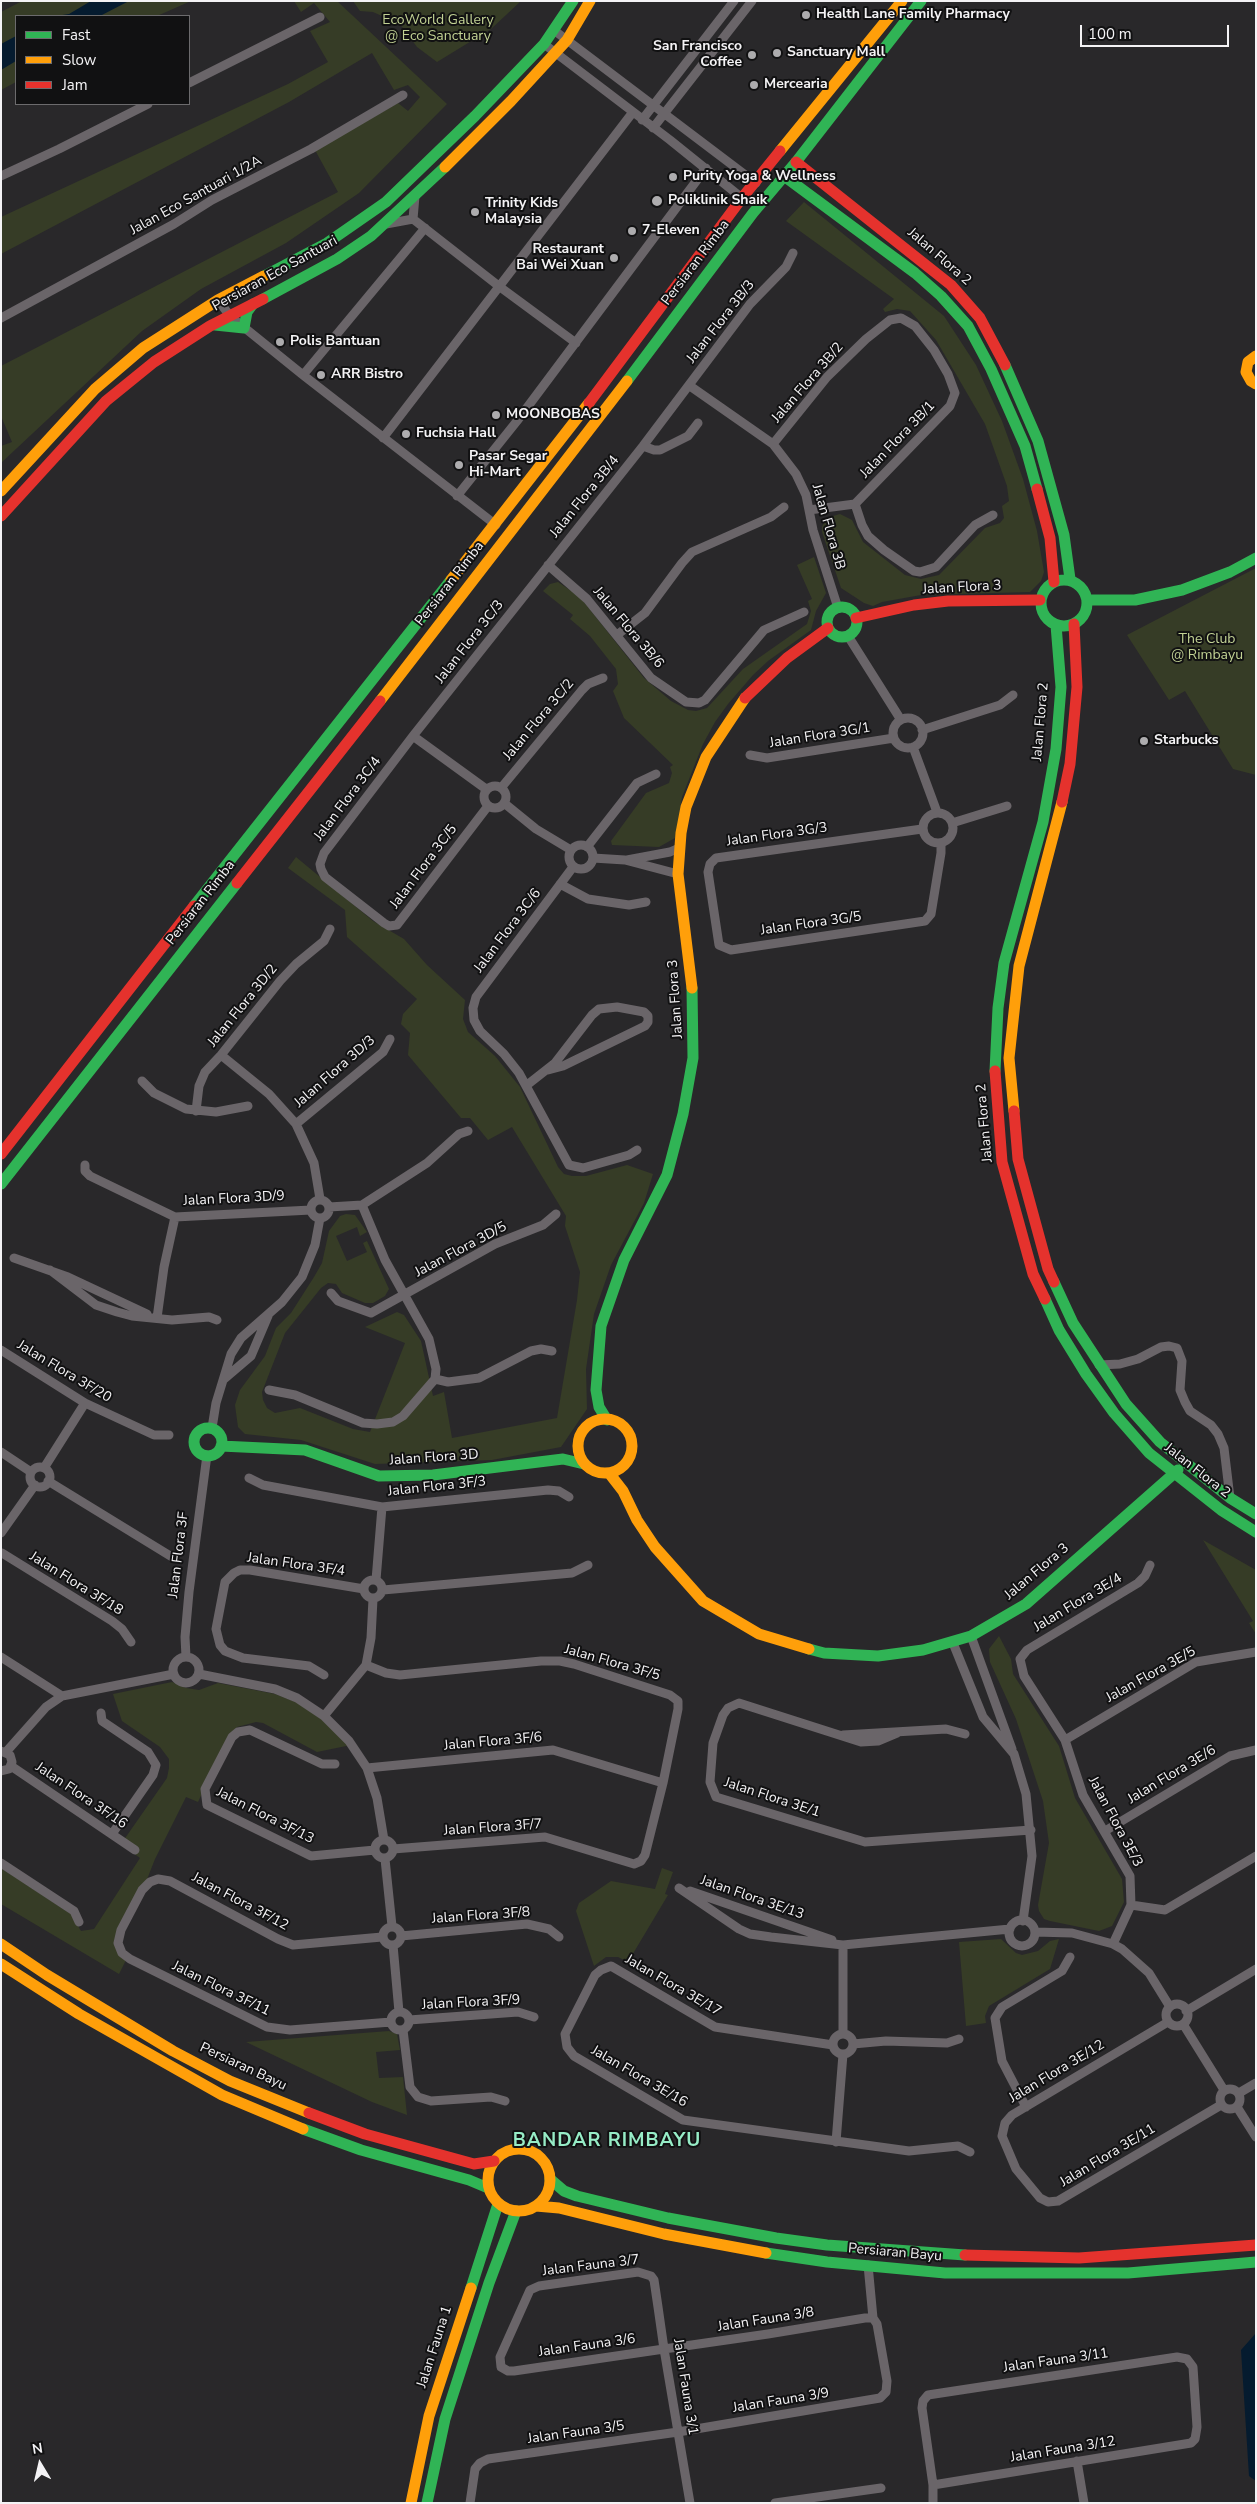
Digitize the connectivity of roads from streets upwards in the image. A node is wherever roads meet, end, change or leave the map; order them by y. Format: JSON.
{"nodes":[{"id":1,"x":573,"y":1,"type":"edge"},
{"id":2,"x":590,"y":1,"type":"edge"},
{"id":3,"x":734,"y":1,"type":"edge"},
{"id":4,"x":752,"y":1,"type":"edge"},
{"id":5,"x":902,"y":1,"type":"edge"},
{"id":6,"x":921,"y":1,"type":"edge"},
{"id":7,"x":320,"y":17,"type":"dead end"},
{"id":8,"x":555,"y":31,"type":"junction"},
{"id":9,"x":567,"y":40,"type":"junction"},
{"id":10,"x":544,"y":44,"type":"junction"},
{"id":11,"x":556,"y":52,"type":"junction"},
{"id":12,"x":190,"y":82,"type":"edge"},
{"id":13,"x":403,"y":95,"type":"dead end"},
{"id":14,"x":146,"y":105,"type":"edge"},
{"id":15,"x":653,"y":106,"type":"junction"},
{"id":16,"x":633,"y":112,"type":"junction"},
{"id":17,"x":664,"y":114,"type":"junction"},
{"id":18,"x":642,"y":120,"type":"junction"},
{"id":19,"x":653,"y":128,"type":"junction"},
{"id":20,"x":796,"y":162,"type":"junction"},
{"id":21,"x":706,"y":168,"type":"junction"},
{"id":22,"x":1,"y":176,"type":"edge"},
{"id":23,"x":784,"y":176,"type":"junction"},
{"id":24,"x":756,"y":183,"type":"junction"},
{"id":25,"x":415,"y":196,"type":"junction"},
{"id":26,"x":742,"y":198,"type":"junction"},
{"id":27,"x":413,"y":219,"type":"junction"},
{"id":28,"x":385,"y":224,"type":"junction"},
{"id":29,"x":425,"y":228,"type":"junction"},
{"id":30,"x":793,"y":253,"type":"dead end"},
{"id":31,"x":500,"y":287,"type":"junction"},
{"id":32,"x":218,"y":300,"type":"junction"},
{"id":33,"x":253,"y":304,"type":"junction"},
{"id":34,"x":230,"y":316,"type":"junction"},
{"id":35,"x":1,"y":318,"type":"edge"},
{"id":36,"x":210,"y":326,"type":"junction"},
{"id":37,"x":244,"y":328,"type":"junction"},
{"id":38,"x":576,"y":343,"type":"junction"},
{"id":39,"x":934,"y":350,"type":"joint"},
{"id":40,"x":1256,"y":356,"type":"edge"},
{"id":41,"x":303,"y":375,"type":"junction"},
{"id":42,"x":1256,"y":384,"type":"edge"},
{"id":43,"x":690,"y":386,"type":"junction"},
{"id":44,"x":698,"y":423,"type":"dead end"},
{"id":45,"x":383,"y":438,"type":"junction"},
{"id":46,"x":773,"y":444,"type":"junction"},
{"id":47,"x":643,"y":446,"type":"junction"},
{"id":48,"x":1,"y":491,"type":"edge"},
{"id":49,"x":457,"y":496,"type":"junction"},
{"id":50,"x":855,"y":504,"type":"junction"},
{"id":51,"x":784,"y":507,"type":"dead end"},
{"id":52,"x":809,"y":510,"type":"junction"},
{"id":53,"x":993,"y":514,"type":"dead end"},
{"id":54,"x":1,"y":516,"type":"edge"},
{"id":55,"x":496,"y":525,"type":"junction"},
{"id":56,"x":1256,"y":558,"type":"edge"},
{"id":57,"x":548,"y":565,"type":"junction"},
{"id":58,"x":1070,"y":579,"type":"junction"},
{"id":59,"x":1054,"y":582,"type":"junction"},
{"id":60,"x":1040,"y":600,"type":"junction"},
{"id":61,"x":1087,"y":600,"type":"junction"},
{"id":62,"x":838,"y":608,"type":"junction"},
{"id":63,"x":804,"y":612,"type":"dead end"},
{"id":64,"x":856,"y":618,"type":"junction"},
{"id":65,"x":1074,"y":624,"type":"junction"},
{"id":66,"x":1056,"y":625,"type":"junction"},
{"id":67,"x":828,"y":628,"type":"junction"},
{"id":68,"x":617,"y":635,"type":"junction"},
{"id":69,"x":848,"y":636,"type":"junction"},
{"id":70,"x":603,"y":678,"type":"dead end"},
{"id":71,"x":1013,"y":694,"type":"dead end"},
{"id":72,"x":901,"y":720,"type":"junction"},
{"id":73,"x":922,"y":730,"type":"junction"},
{"id":74,"x":413,"y":736,"type":"junction"},
{"id":75,"x":894,"y":738,"type":"junction"},
{"id":76,"x":913,"y":747,"type":"junction"},
{"id":77,"x":750,"y":755,"type":"dead end"},
{"id":78,"x":656,"y":774,"type":"dead end"},
{"id":79,"x":502,"y":788,"type":"junction"},
{"id":80,"x":486,"y":789,"type":"junction"},
{"id":81,"x":504,"y":803,"type":"junction"},
{"id":82,"x":488,"y":806,"type":"junction"},
{"id":83,"x":1007,"y":806,"type":"dead end"},
{"id":84,"x":937,"y":812,"type":"junction"},
{"id":85,"x":952,"y":823,"type":"junction"},
{"id":86,"x":922,"y":829,"type":"junction"},
{"id":87,"x":941,"y":843,"type":"junction"},
{"id":88,"x":587,"y":847,"type":"junction"},
{"id":89,"x":679,"y":848,"type":"junction"},
{"id":90,"x":571,"y":850,"type":"junction"},
{"id":91,"x":593,"y":858,"type":"junction"},
{"id":92,"x":624,"y":860,"type":"junction"},
{"id":93,"x":573,"y":867,"type":"junction"},
{"id":94,"x":678,"y":874,"type":"junction"},
{"id":95,"x":560,"y":884,"type":"junction"},
{"id":96,"x":352,"y":900,"type":"joint"},
{"id":97,"x":646,"y":902,"type":"dead end"},
{"id":98,"x":330,"y":929,"type":"dead end"},
{"id":99,"x":716,"y":935,"type":"joint"},
{"id":100,"x":390,"y":1039,"type":"dead end"},
{"id":101,"x":221,"y":1055,"type":"junction"},
{"id":102,"x":548,"y":1070,"type":"junction"},
{"id":103,"x":142,"y":1081,"type":"dead end"},
{"id":104,"x":526,"y":1085,"type":"junction"},
{"id":105,"x":248,"y":1106,"type":"dead end"},
{"id":106,"x":196,"y":1110,"type":"junction"},
{"id":107,"x":296,"y":1124,"type":"junction"},
{"id":108,"x":468,"y":1131,"type":"dead end"},
{"id":109,"x":637,"y":1150,"type":"dead end"},
{"id":110,"x":1,"y":1154,"type":"edge"},
{"id":111,"x":85,"y":1165,"type":"dead end"},
{"id":112,"x":1,"y":1184,"type":"edge"},
{"id":113,"x":320,"y":1199,"type":"junction"},
{"id":114,"x":362,"y":1205,"type":"junction"},
{"id":115,"x":329,"y":1207,"type":"junction"},
{"id":116,"x":311,"y":1210,"type":"junction"},
{"id":117,"x":556,"y":1214,"type":"dead end"},
{"id":118,"x":175,"y":1216,"type":"junction"},
{"id":119,"x":320,"y":1218,"type":"junction"},
{"id":120,"x":14,"y":1258,"type":"dead end"},
{"id":121,"x":50,"y":1270,"type":"junction"},
{"id":122,"x":331,"y":1293,"type":"dead end"},
{"id":123,"x":404,"y":1296,"type":"junction"},
{"id":124,"x":272,"y":1310,"type":"junction"},
{"id":125,"x":157,"y":1318,"type":"junction"},
{"id":126,"x":217,"y":1320,"type":"dead end"},
{"id":127,"x":1,"y":1350,"type":"edge"},
{"id":128,"x":552,"y":1351,"type":"dead end"},
{"id":129,"x":1099,"y":1365,"type":"junction"},
{"id":130,"x":224,"y":1379,"type":"junction"},
{"id":131,"x":435,"y":1379,"type":"junction"},
{"id":132,"x":269,"y":1390,"type":"dead end"},
{"id":133,"x":85,"y":1403,"type":"junction"},
{"id":134,"x":600,"y":1407,"type":"junction"},
{"id":135,"x":607,"y":1420,"type":"junction"},
{"id":136,"x":591,"y":1424,"type":"junction"},
{"id":137,"x":212,"y":1428,"type":"junction"},
{"id":138,"x":169,"y":1435,"type":"dead end"},
{"id":139,"x":221,"y":1446,"type":"junction"},
{"id":140,"x":578,"y":1447,"type":"junction"},
{"id":141,"x":1,"y":1452,"type":"edge"},
{"id":142,"x":207,"y":1455,"type":"junction"},
{"id":143,"x":563,"y":1459,"type":"junction"},
{"id":144,"x":1184,"y":1462,"type":"junction"},
{"id":145,"x":584,"y":1464,"type":"junction"},
{"id":146,"x":624,"y":1464,"type":"junction"},
{"id":147,"x":44,"y":1468,"type":"junction"},
{"id":148,"x":31,"y":1472,"type":"junction"},
{"id":149,"x":609,"y":1473,"type":"junction"},
{"id":150,"x":1175,"y":1474,"type":"junction"},
{"id":151,"x":249,"y":1478,"type":"dead end"},
{"id":152,"x":48,"y":1481,"type":"junction"},
{"id":153,"x":35,"y":1485,"type":"junction"},
{"id":154,"x":622,"y":1490,"type":"junction"},
{"id":155,"x":569,"y":1497,"type":"dead end"},
{"id":156,"x":1230,"y":1498,"type":"junction"},
{"id":157,"x":382,"y":1507,"type":"junction"},
{"id":158,"x":1256,"y":1514,"type":"edge"},
{"id":159,"x":1256,"y":1532,"type":"edge"},
{"id":160,"x":1,"y":1533,"type":"edge"},
{"id":161,"x":1,"y":1545,"type":"edge"},
{"id":162,"x":2,"y":1554,"type":"edge"},
{"id":163,"x":172,"y":1557,"type":"dead end"},
{"id":164,"x":588,"y":1565,"type":"dead end"},
{"id":165,"x":1150,"y":1566,"type":"dead end"},
{"id":166,"x":376,"y":1580,"type":"junction"},
{"id":167,"x":364,"y":1589,"type":"junction"},
{"id":168,"x":383,"y":1590,"type":"junction"},
{"id":169,"x":372,"y":1599,"type":"junction"},
{"id":170,"x":971,"y":1636,"type":"junction"},
{"id":171,"x":131,"y":1642,"type":"dead end"},
{"id":172,"x":953,"y":1643,"type":"junction"},
{"id":173,"x":1256,"y":1652,"type":"edge"},
{"id":174,"x":1,"y":1657,"type":"edge"},
{"id":175,"x":186,"y":1658,"type":"junction"},
{"id":176,"x":1020,"y":1663,"type":"joint"},
{"id":177,"x":366,"y":1665,"type":"junction"},
{"id":178,"x":174,"y":1674,"type":"junction"},
{"id":179,"x":199,"y":1674,"type":"junction"},
{"id":180,"x":324,"y":1674,"type":"dead end"},
{"id":181,"x":62,"y":1696,"type":"junction"},
{"id":182,"x":101,"y":1713,"type":"dead end"},
{"id":183,"x":324,"y":1716,"type":"junction"},
{"id":184,"x":965,"y":1734,"type":"dead end"},
{"id":185,"x":1065,"y":1740,"type":"junction"},
{"id":186,"x":1256,"y":1750,"type":"edge"},
{"id":187,"x":4,"y":1752,"type":"edge"},
{"id":188,"x":1014,"y":1754,"type":"junction"},
{"id":189,"x":335,"y":1764,"type":"dead end"},
{"id":190,"x":11,"y":1766,"type":"junction"},
{"id":191,"x":366,"y":1768,"type":"junction"},
{"id":192,"x":1,"y":1771,"type":"edge"},
{"id":193,"x":663,"y":1783,"type":"junction"},
{"id":194,"x":1031,"y":1830,"type":"junction"},
{"id":195,"x":1105,"y":1831,"type":"junction"},
{"id":196,"x":112,"y":1834,"type":"junction"},
{"id":197,"x":384,"y":1840,"type":"junction"},
{"id":198,"x":394,"y":1849,"type":"junction"},
{"id":199,"x":135,"y":1850,"type":"dead end"},
{"id":200,"x":375,"y":1850,"type":"junction"},
{"id":201,"x":1256,"y":1856,"type":"edge"},
{"id":202,"x":385,"y":1859,"type":"junction"},
{"id":203,"x":1,"y":1863,"type":"edge"},
{"id":204,"x":1131,"y":1905,"type":"junction"},
{"id":205,"x":131,"y":1910,"type":"joint"},
{"id":206,"x":1023,"y":1921,"type":"junction"},
{"id":207,"x":79,"y":1922,"type":"dead end"},
{"id":208,"x":392,"y":1926,"type":"junction"},
{"id":209,"x":1010,"y":1929,"type":"junction"},
{"id":210,"x":1035,"y":1932,"type":"junction"},
{"id":211,"x":401,"y":1936,"type":"junction"},
{"id":212,"x":382,"y":1937,"type":"junction"},
{"id":213,"x":559,"y":1937,"type":"dead end"},
{"id":214,"x":1,"y":1944,"type":"edge"},
{"id":215,"x":844,"y":1944,"type":"junction"},
{"id":216,"x":1113,"y":1944,"type":"junction"},
{"id":217,"x":393,"y":1945,"type":"junction"},
{"id":218,"x":1070,"y":1957,"type":"dead end"},
{"id":219,"x":1,"y":1964,"type":"edge"},
{"id":220,"x":1256,"y":1969,"type":"edge"},
{"id":221,"x":579,"y":2004,"type":"joint"},
{"id":222,"x":1170,"y":2007,"type":"junction"},
{"id":223,"x":1186,"y":2010,"type":"junction"},
{"id":224,"x":399,"y":2012,"type":"junction"},
{"id":225,"x":534,"y":2017,"type":"dead end"},
{"id":226,"x":409,"y":2020,"type":"junction"},
{"id":227,"x":391,"y":2022,"type":"junction"},
{"id":228,"x":1168,"y":2022,"type":"junction"},
{"id":229,"x":1183,"y":2024,"type":"junction"},
{"id":230,"x":403,"y":2030,"type":"junction"},
{"id":231,"x":843,"y":2034,"type":"junction"},
{"id":232,"x":959,"y":2039,"type":"dead end"},
{"id":233,"x":853,"y":2044,"type":"junction"},
{"id":234,"x":833,"y":2045,"type":"junction"},
{"id":235,"x":843,"y":2054,"type":"junction"},
{"id":236,"x":1256,"y":2083,"type":"edge"},
{"id":237,"x":1224,"y":2090,"type":"junction"},
{"id":238,"x":1239,"y":2093,"type":"junction"},
{"id":239,"x":505,"y":2101,"type":"dead end"},
{"id":240,"x":1221,"y":2104,"type":"junction"},
{"id":241,"x":1026,"y":2107,"type":"junction"},
{"id":242,"x":1237,"y":2107,"type":"junction"},
{"id":243,"x":1256,"y":2137,"type":"edge"},
{"id":244,"x":836,"y":2142,"type":"junction"},
{"id":245,"x":970,"y":2152,"type":"dead end"},
{"id":246,"x":494,"y":2161,"type":"junction"},
{"id":247,"x":1016,"y":2169,"type":"joint"},
{"id":248,"x":550,"y":2178,"type":"junction"},
{"id":249,"x":488,"y":2188,"type":"junction"},
{"id":250,"x":498,"y":2204,"type":"junction"},
{"id":251,"x":536,"y":2206,"type":"junction"},
{"id":252,"x":516,"y":2211,"type":"junction"},
{"id":253,"x":1256,"y":2245,"type":"edge"},
{"id":254,"x":1256,"y":2262,"type":"edge"},
{"id":255,"x":868,"y":2265,"type":"junction"},
{"id":256,"x":651,"y":2276,"type":"joint"},
{"id":257,"x":872,"y":2318,"type":"junction"},
{"id":258,"x":664,"y":2349,"type":"junction"},
{"id":259,"x":514,"y":2371,"type":"joint"},
{"id":260,"x":678,"y":2432,"type":"junction"},
{"id":261,"x":1195,"y":2438,"type":"joint"},
{"id":262,"x":1077,"y":2461,"type":"junction"},
{"id":263,"x":933,"y":2484,"type":"junction"},
{"id":264,"x":881,"y":2488,"type":"dead end"},
{"id":265,"x":411,"y":2503,"type":"edge"},
{"id":266,"x":427,"y":2503,"type":"edge"},
{"id":267,"x":470,"y":2503,"type":"edge"},
{"id":268,"x":690,"y":2503,"type":"edge"},
{"id":269,"x":775,"y":2503,"type":"edge"},
{"id":270,"x":933,"y":2503,"type":"edge"},
{"id":271,"x":1084,"y":2503,"type":"edge"}],
"edges":[{"from":1,"to":8,"type":"street","name":"Persiaran Eco Santuari"},
{"from":2,"to":9,"type":"street","name":"Persiaran Eco Santuari"},
{"from":3,"to":15,"type":"street"},
{"from":4,"to":17,"type":"street"},
{"from":5,"to":24,"type":"street","name":"Persiaran Rimba"},
{"from":6,"to":20,"type":"street","name":"Persiaran Rimba"},
{"from":7,"to":12,"type":"street"},
{"from":8,"to":9,"type":"street"},
{"from":8,"to":10,"type":"street","name":"Persiaran Eco Santuari"},
{"from":9,"to":11,"type":"street","name":"Persiaran Eco Santuari"},
{"from":9,"to":15,"type":"street"},
{"from":10,"to":11,"type":"street"},
{"from":10,"to":32,"type":"street","name":"Persiaran Eco Santuari"},
{"from":11,"to":16,"type":"street"},
{"from":11,"to":25,"type":"street","name":"Persiaran Eco Santuari"},
{"from":13,"to":35,"type":"street","name":"Jalan Eco Santuari 1/2A"},
{"from":14,"to":22,"type":"street"},
{"from":15,"to":17,"type":"street"},
{"from":15,"to":18,"type":"street"},
{"from":16,"to":18,"type":"street"},
{"from":16,"to":31,"type":"street"},
{"from":17,"to":19,"type":"street"},
{"from":17,"to":24,"type":"street"},
{"from":18,"to":19,"type":"street"},
{"from":19,"to":21,"type":"street"},
{"from":20,"to":23,"type":"street","name":"Persiaran Rimba"},
{"from":20,"to":58,"type":"street","name":"Jalan Flora 2"},
{"from":21,"to":26,"type":"street"},
{"from":21,"to":38,"type":"street"},
{"from":23,"to":59,"type":"street","name":"Jalan Flora 2"},
{"from":23,"to":112,"type":"street","name":"Persiaran Rimba"},
{"from":24,"to":26,"type":"street","name":"Persiaran Rimba"},
{"from":25,"to":27,"type":"street"},
{"from":25,"to":28,"type":"street","name":"Persiaran Eco Santuari"},
{"from":26,"to":55,"type":"street","name":"Persiaran Rimba"},
{"from":27,"to":28,"type":"street"},
{"from":27,"to":29,"type":"street"},
{"from":28,"to":33,"type":"street","name":"Persiaran Eco Santuari"},
{"from":29,"to":31,"type":"street"},
{"from":29,"to":41,"type":"street"},
{"from":30,"to":43,"type":"street","name":"Jalan Flora 3B/3"},
{"from":31,"to":38,"type":"street"},
{"from":31,"to":45,"type":"street"},
{"from":32,"to":34,"type":"street"},
{"from":32,"to":48,"type":"street","name":"Persiaran Eco Santuari"},
{"from":33,"to":34,"type":"street","name":"Persiaran Eco Santuari"},
{"from":33,"to":37,"type":"street"},
{"from":34,"to":36,"type":"street","name":"Persiaran Eco Santuari"},
{"from":34,"to":37,"type":"street"},
{"from":36,"to":37,"type":"street"},
{"from":36,"to":54,"type":"street","name":"Persiaran Eco Santuari"},
{"from":37,"to":41,"type":"street"},
{"from":38,"to":49,"type":"street"},
{"from":39,"to":46,"type":"street","name":"Jalan Flora 3B/2"},
{"from":39,"to":50,"type":"street","name":"Jalan Flora 3B/1"},
{"from":40,"to":42,"type":"street"},
{"from":41,"to":45,"type":"street"},
{"from":43,"to":46,"type":"street","name":"Jalan Flora 3B"},
{"from":43,"to":47,"type":"street","name":"Jalan Flora 3B/4"},
{"from":44,"to":47,"type":"street"},
{"from":45,"to":49,"type":"street"},
{"from":46,"to":52,"type":"street","name":"Jalan Flora 3B"},
{"from":47,"to":57,"type":"street","name":"Jalan Flora 3B/4"},
{"from":49,"to":55,"type":"street"},
{"from":50,"to":52,"type":"street"},
{"from":50,"to":53,"type":"street"},
{"from":51,"to":68,"type":"street"},
{"from":52,"to":62,"type":"street","name":"Jalan Flora 3B"},
{"from":55,"to":110,"type":"street","name":"Persiaran Rimba"},
{"from":56,"to":61,"type":"street"},
{"from":57,"to":68,"type":"street","name":"Jalan Flora 3B/6"},
{"from":57,"to":74,"type":"street","name":"Jalan Flora 3C/3"},
{"from":58,"to":59,"type":"street"},
{"from":58,"to":61,"type":"street"},
{"from":59,"to":60,"type":"street"},
{"from":60,"to":64,"type":"street","name":"Jalan Flora 3"},
{"from":60,"to":66,"type":"street"},
{"from":61,"to":65,"type":"street"},
{"from":62,"to":64,"type":"street"},
{"from":62,"to":67,"type":"street","name":"Jalan Flora 3"},
{"from":63,"to":68,"type":"street","name":"Jalan Flora 3B/6"},
{"from":64,"to":69,"type":"street"},
{"from":65,"to":66,"type":"street"},
{"from":65,"to":129,"type":"street","name":"Jalan Flora 2"},
{"from":66,"to":150,"type":"street","name":"Jalan Flora 2"},
{"from":67,"to":69,"type":"street"},
{"from":67,"to":89,"type":"street","name":"Jalan Flora 3"},
{"from":69,"to":72,"type":"street"},
{"from":70,"to":79,"type":"street","name":"Jalan Flora 3C/2"},
{"from":71,"to":73,"type":"street"},
{"from":72,"to":73,"type":"street"},
{"from":72,"to":75,"type":"street"},
{"from":73,"to":76,"type":"street"},
{"from":74,"to":80,"type":"street"},
{"from":74,"to":96,"type":"street","name":"Jalan Flora 3C/4"},
{"from":75,"to":76,"type":"street"},
{"from":75,"to":77,"type":"street","name":"Jalan Flora 3G/1"},
{"from":76,"to":84,"type":"street"},
{"from":78,"to":88,"type":"street"},
{"from":79,"to":80,"type":"street"},
{"from":79,"to":81,"type":"street"},
{"from":80,"to":82,"type":"street"},
{"from":81,"to":82,"type":"street"},
{"from":81,"to":90,"type":"street"},
{"from":82,"to":96,"type":"street","name":"Jalan Flora 3C/5"},
{"from":83,"to":85,"type":"street"},
{"from":84,"to":85,"type":"street"},
{"from":84,"to":86,"type":"street"},
{"from":85,"to":87,"type":"street"},
{"from":86,"to":87,"type":"street"},
{"from":86,"to":99,"type":"street","name":"Jalan Flora 3G/3"},
{"from":87,"to":99,"type":"street","name":"Jalan Flora 3G/5"},
{"from":88,"to":90,"type":"street"},
{"from":88,"to":91,"type":"street"},
{"from":89,"to":92,"type":"street"},
{"from":89,"to":94,"type":"street","name":"Jalan Flora 3"},
{"from":90,"to":93,"type":"street"},
{"from":91,"to":92,"type":"street"},
{"from":91,"to":93,"type":"street"},
{"from":92,"to":94,"type":"street"},
{"from":93,"to":95,"type":"street","name":"Jalan Flora 3C/6"},
{"from":94,"to":134,"type":"street","name":"Jalan Flora 3"},
{"from":95,"to":97,"type":"street"},
{"from":95,"to":104,"type":"street","name":"Jalan Flora 3C/6"},
{"from":98,"to":101,"type":"street","name":"Jalan Flora 3D/2"},
{"from":100,"to":107,"type":"street","name":"Jalan Flora 3D/3"},
{"from":101,"to":106,"type":"street","name":"Jalan Flora 3D/2"},
{"from":101,"to":107,"type":"street"},
{"from":102,"to":102,"type":"street"},
{"from":102,"to":104,"type":"street"},
{"from":103,"to":106,"type":"street"},
{"from":104,"to":109,"type":"street"},
{"from":105,"to":106,"type":"street"},
{"from":107,"to":113,"type":"street"},
{"from":108,"to":114,"type":"street"},
{"from":111,"to":118,"type":"street","name":"Jalan Flora 3D/9"},
{"from":113,"to":115,"type":"street"},
{"from":113,"to":116,"type":"street"},
{"from":114,"to":115,"type":"street"},
{"from":114,"to":123,"type":"street"},
{"from":115,"to":119,"type":"street"},
{"from":116,"to":118,"type":"street","name":"Jalan Flora 3D/9"},
{"from":116,"to":119,"type":"street"},
{"from":117,"to":123,"type":"street","name":"Jalan Flora 3D/5"},
{"from":118,"to":125,"type":"street"},
{"from":119,"to":124,"type":"street"},
{"from":120,"to":121,"type":"street"},
{"from":121,"to":125,"type":"street"},
{"from":121,"to":125,"type":"street"},
{"from":122,"to":123,"type":"street","name":"Jalan Flora 3D/5"},
{"from":123,"to":131,"type":"street"},
{"from":124,"to":130,"type":"street"},
{"from":124,"to":130,"type":"street"},
{"from":125,"to":126,"type":"street"},
{"from":127,"to":133,"type":"street","name":"Jalan Flora 3F/20"},
{"from":128,"to":131,"type":"street"},
{"from":129,"to":144,"type":"street","name":"Jalan Flora 2"},
{"from":129,"to":156,"type":"street"},
{"from":130,"to":137,"type":"street"},
{"from":131,"to":132,"type":"street"},
{"from":133,"to":138,"type":"street","name":"Jalan Flora 3F/20"},
{"from":133,"to":147,"type":"street"},
{"from":134,"to":135,"type":"street","name":"Jalan Flora 3"},
{"from":134,"to":136,"type":"street"},
{"from":135,"to":136,"type":"street"},
{"from":135,"to":146,"type":"street","name":"Jalan Flora 3"},
{"from":136,"to":140,"type":"street"},
{"from":137,"to":139,"type":"street"},
{"from":137,"to":142,"type":"street"},
{"from":139,"to":142,"type":"street"},
{"from":139,"to":143,"type":"street","name":"Jalan Flora 3D"},
{"from":140,"to":143,"type":"street"},
{"from":140,"to":145,"type":"street"},
{"from":141,"to":148,"type":"street"},
{"from":142,"to":175,"type":"street","name":"Jalan Flora 3F"},
{"from":143,"to":145,"type":"street","name":"Jalan Flora 3D"},
{"from":144,"to":150,"type":"street","name":"Jalan Flora 3"},
{"from":144,"to":156,"type":"street","name":"Jalan Flora 2"},
{"from":145,"to":149,"type":"street"},
{"from":146,"to":149,"type":"street"},
{"from":146,"to":154,"type":"street","name":"Jalan Flora 3"},
{"from":147,"to":148,"type":"street"},
{"from":147,"to":152,"type":"street"},
{"from":148,"to":153,"type":"street"},
{"from":149,"to":154,"type":"street","name":"Jalan Flora 3"},
{"from":150,"to":159,"type":"street","name":"Jalan Flora 2"},
{"from":150,"to":170,"type":"street","name":"Jalan Flora 3"},
{"from":151,"to":157,"type":"street","name":"Jalan Flora 3F/3"},
{"from":152,"to":153,"type":"street"},
{"from":152,"to":163,"type":"street"},
{"from":153,"to":160,"type":"street"},
{"from":154,"to":172,"type":"street","name":"Jalan Flora 3"},
{"from":155,"to":157,"type":"street","name":"Jalan Flora 3F/3"},
{"from":156,"to":158,"type":"street","name":"Jalan Flora 2"},
{"from":157,"to":166,"type":"street"},
{"from":161,"to":162,"type":"street"},
{"from":162,"to":171,"type":"street","name":"Jalan Flora 3F/18"},
{"from":164,"to":168,"type":"street"},
{"from":165,"to":176,"type":"street","name":"Jalan Flora 3E/4"},
{"from":166,"to":167,"type":"street"},
{"from":166,"to":168,"type":"street"},
{"from":167,"to":169,"type":"street"},
{"from":167,"to":180,"type":"street","name":"Jalan Flora 3F/4"},
{"from":168,"to":169,"type":"street"},
{"from":169,"to":177,"type":"street"},
{"from":170,"to":172,"type":"street","name":"Jalan Flora 3"},
{"from":170,"to":188,"type":"street"},
{"from":172,"to":188,"type":"street"},
{"from":173,"to":185,"type":"street","name":"Jalan Flora 3E/5"},
{"from":174,"to":181,"type":"street"},
{"from":175,"to":178,"type":"street"},
{"from":175,"to":179,"type":"street"},
{"from":176,"to":185,"type":"street","name":"Jalan Flora 3E/3"},
{"from":177,"to":183,"type":"street"},
{"from":177,"to":193,"type":"street","name":"Jalan Flora 3F/5"},
{"from":178,"to":179,"type":"street"},
{"from":178,"to":181,"type":"street"},
{"from":179,"to":183,"type":"street"},
{"from":181,"to":187,"type":"street"},
{"from":182,"to":196,"type":"street"},
{"from":183,"to":191,"type":"street"},
{"from":184,"to":194,"type":"street","name":"Jalan Flora 3E/1"},
{"from":185,"to":195,"type":"street","name":"Jalan Flora 3E/3"},
{"from":186,"to":195,"type":"street","name":"Jalan Flora 3E/6"},
{"from":187,"to":190,"type":"street"},
{"from":188,"to":194,"type":"street"},
{"from":189,"to":200,"type":"street","name":"Jalan Flora 3F/13"},
{"from":190,"to":192,"type":"street"},
{"from":190,"to":196,"type":"street","name":"Jalan Flora 3F/16"},
{"from":191,"to":193,"type":"street","name":"Jalan Flora 3F/6"},
{"from":191,"to":197,"type":"street"},
{"from":193,"to":198,"type":"street","name":"Jalan Flora 3F/7"},
{"from":194,"to":206,"type":"street"},
{"from":195,"to":204,"type":"street","name":"Jalan Flora 3E/3"},
{"from":196,"to":199,"type":"street","name":"Jalan Flora 3F/16"},
{"from":197,"to":198,"type":"street"},
{"from":197,"to":200,"type":"street"},
{"from":198,"to":202,"type":"street"},
{"from":200,"to":202,"type":"street"},
{"from":201,"to":204,"type":"street"},
{"from":202,"to":208,"type":"street"},
{"from":203,"to":207,"type":"street"},
{"from":204,"to":216,"type":"street","name":"Jalan Flora 3E/3"},
{"from":205,"to":212,"type":"street","name":"Jalan Flora 3F/12"},
{"from":205,"to":227,"type":"street","name":"Jalan Flora 3F/11"},
{"from":206,"to":209,"type":"street"},
{"from":206,"to":210,"type":"street"},
{"from":208,"to":211,"type":"street"},
{"from":208,"to":212,"type":"street"},
{"from":209,"to":210,"type":"street"},
{"from":209,"to":215,"type":"street","name":"Jalan Flora 3E/13"},
{"from":210,"to":216,"type":"street"},
{"from":211,"to":213,"type":"street","name":"Jalan Flora 3F/8"},
{"from":211,"to":217,"type":"street"},
{"from":212,"to":217,"type":"street"},
{"from":214,"to":246,"type":"street","name":"Persiaran Bayu"},
{"from":215,"to":215,"type":"street","name":"Jalan Flora 3E/13"},
{"from":215,"to":231,"type":"street"},
{"from":216,"to":222,"type":"street"},
{"from":217,"to":224,"type":"street"},
{"from":218,"to":241,"type":"street"},
{"from":219,"to":249,"type":"street"},
{"from":220,"to":223,"type":"street"},
{"from":221,"to":234,"type":"street","name":"Jalan Flora 3E/17"},
{"from":221,"to":244,"type":"street","name":"Jalan Flora 3E/16"},
{"from":222,"to":223,"type":"street"},
{"from":222,"to":228,"type":"street"},
{"from":223,"to":229,"type":"street"},
{"from":224,"to":226,"type":"street"},
{"from":224,"to":227,"type":"street"},
{"from":225,"to":226,"type":"street","name":"Jalan Flora 3F/9"},
{"from":226,"to":230,"type":"street"},
{"from":227,"to":230,"type":"street"},
{"from":228,"to":229,"type":"street"},
{"from":228,"to":241,"type":"street","name":"Jalan Flora 3E/12"},
{"from":229,"to":237,"type":"street"},
{"from":230,"to":239,"type":"street"},
{"from":231,"to":233,"type":"street"},
{"from":231,"to":234,"type":"street"},
{"from":232,"to":233,"type":"street"},
{"from":233,"to":235,"type":"street"},
{"from":234,"to":235,"type":"street"},
{"from":235,"to":244,"type":"street"},
{"from":236,"to":238,"type":"street"},
{"from":237,"to":238,"type":"street"},
{"from":237,"to":240,"type":"street"},
{"from":238,"to":242,"type":"street"},
{"from":240,"to":242,"type":"street"},
{"from":240,"to":247,"type":"street","name":"Jalan Flora 3E/11"},
{"from":241,"to":247,"type":"street","name":"Jalan Flora 3E/12"},
{"from":242,"to":243,"type":"street"},
{"from":244,"to":245,"type":"street","name":"Jalan Flora 3E/16"},
{"from":246,"to":248,"type":"street"},
{"from":246,"to":249,"type":"street"},
{"from":248,"to":251,"type":"street"},
{"from":248,"to":253,"type":"street","name":"Persiaran Bayu"},
{"from":249,"to":250,"type":"street"},
{"from":250,"to":252,"type":"street"},
{"from":250,"to":265,"type":"street","name":"Jalan Fauna 1"},
{"from":251,"to":252,"type":"street"},
{"from":251,"to":255,"type":"street","name":"Persiaran Bayu"},
{"from":252,"to":266,"type":"street"},
{"from":254,"to":255,"type":"street","name":"Persiaran Bayu"},
{"from":255,"to":257,"type":"street"},
{"from":256,"to":258,"type":"street","name":"Jalan Fauna 3/1"},
{"from":256,"to":259,"type":"street","name":"Jalan Fauna 3/7"},
{"from":257,"to":258,"type":"street","name":"Jalan Fauna 3/8"},
{"from":257,"to":260,"type":"street","name":"Jalan Fauna 3/9"},
{"from":258,"to":259,"type":"street","name":"Jalan Fauna 3/6"},
{"from":258,"to":260,"type":"street","name":"Jalan Fauna 3/1"},
{"from":260,"to":267,"type":"street","name":"Jalan Fauna 3/5"},
{"from":260,"to":268,"type":"street","name":"Jalan Fauna 3/1"},
{"from":261,"to":262,"type":"street","name":"Jalan Fauna 3/12"},
{"from":261,"to":263,"type":"street","name":"Jalan Fauna 3/11"},
{"from":262,"to":263,"type":"street","name":"Jalan Fauna 3/12"},
{"from":262,"to":271,"type":"street"},
{"from":263,"to":270,"type":"street"},
{"from":264,"to":269,"type":"street"}]}
